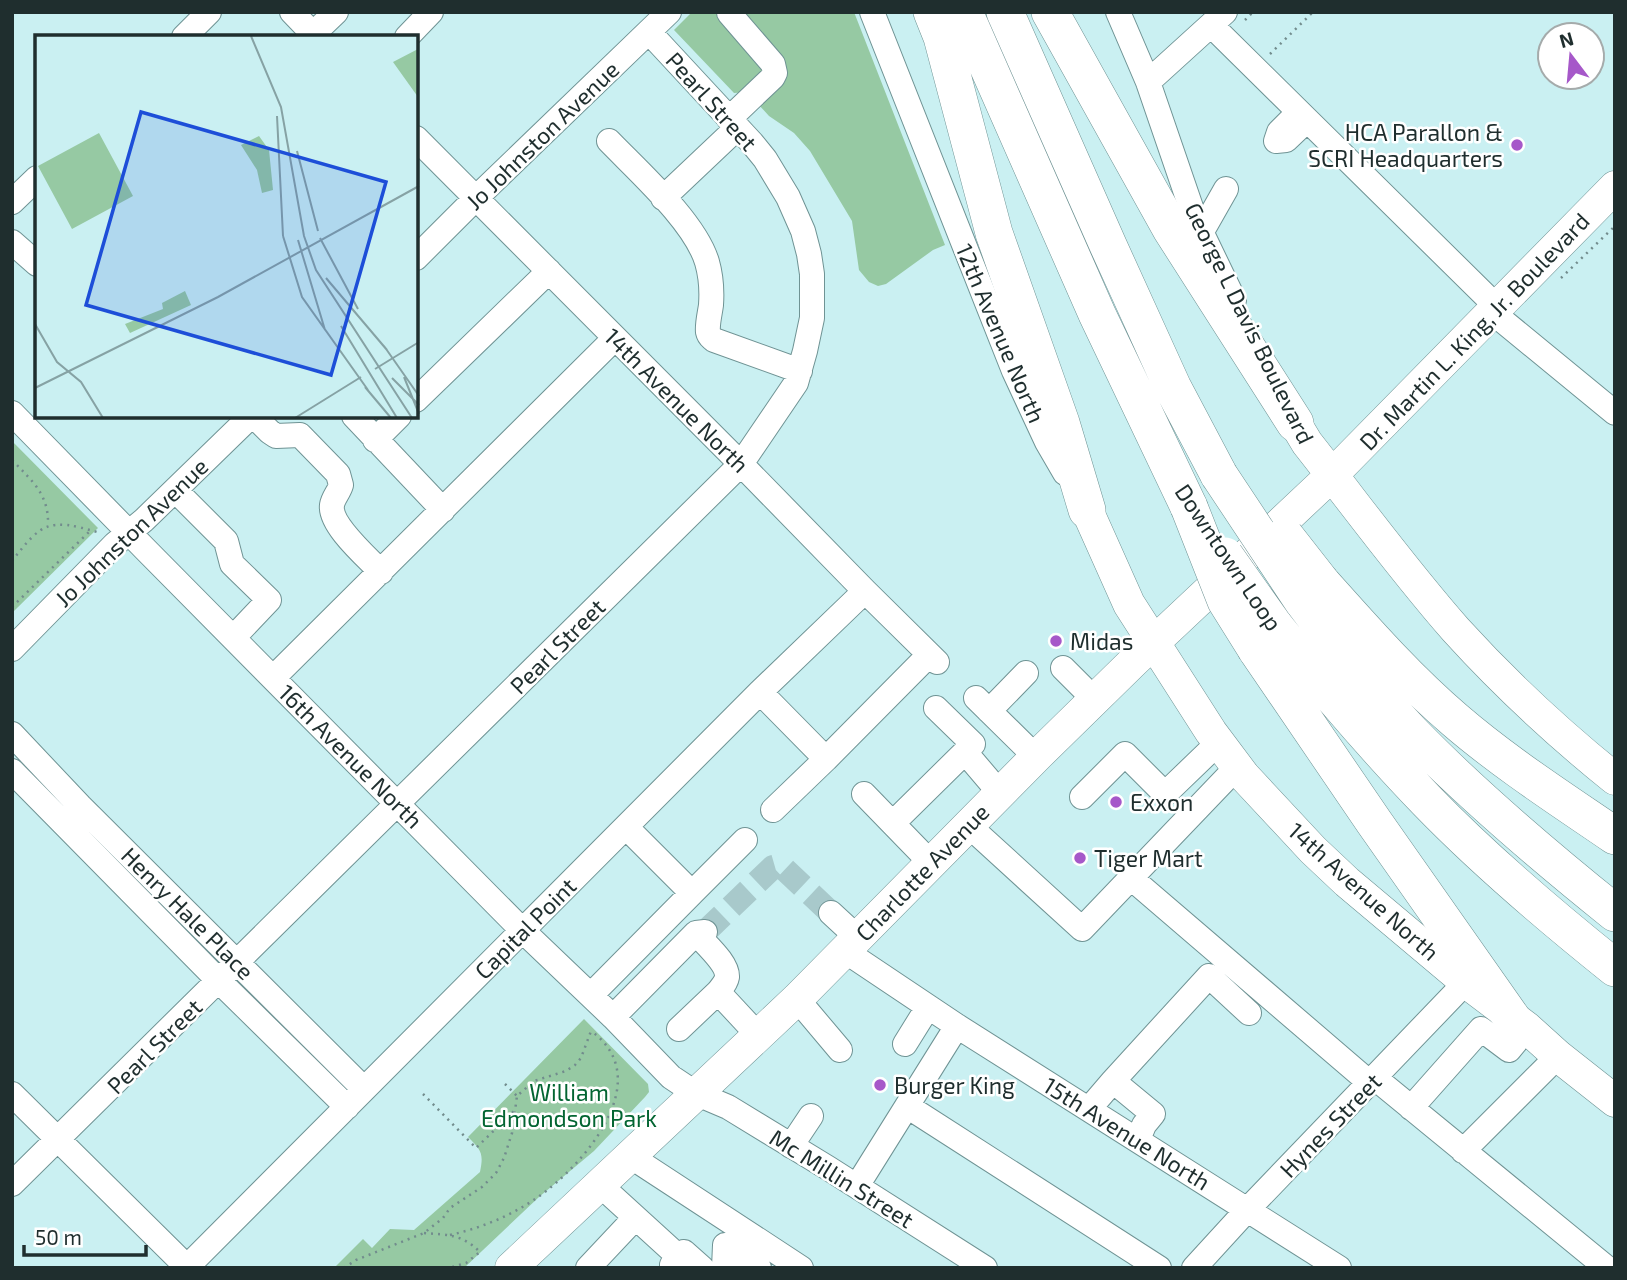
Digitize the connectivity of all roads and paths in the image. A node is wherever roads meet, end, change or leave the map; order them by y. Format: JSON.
{"nodes":[{"id":1,"x":209,"y":12,"type":"edge"},
{"id":2,"x":292,"y":12,"type":"edge"},
{"id":3,"x":336,"y":12,"type":"edge"},
{"id":4,"x":431,"y":12,"type":"edge"},
{"id":5,"x":669,"y":12,"type":"edge"},
{"id":6,"x":872,"y":12,"type":"edge"},
{"id":7,"x":932,"y":12,"type":"edge"},
{"id":8,"x":964,"y":12,"type":"edge"},
{"id":9,"x":1005,"y":12,"type":"edge"},
{"id":10,"x":1050,"y":12,"type":"edge"},
{"id":11,"x":1118,"y":12,"type":"edge"},
{"id":12,"x":1312,"y":12,"type":"edge"},
{"id":13,"x":729,"y":13,"type":"edge"},
{"id":14,"x":1218,"y":19,"type":"edge"},
{"id":15,"x":649,"y":32,"type":"junction"},
{"id":16,"x":186,"y":35,"type":"edge"},
{"id":17,"x":315,"y":35,"type":"edge"},
{"id":18,"x":409,"y":35,"type":"edge"},
{"id":19,"x":1267,"y":57,"type":"dead end"},
{"id":20,"x":1148,"y":82,"type":"junction"},
{"id":21,"x":733,"y":123,"type":"junction"},
{"id":22,"x":418,"y":140,"type":"edge"},
{"id":23,"x":609,"y":141,"type":"dead end"},
{"id":24,"x":1615,"y":187,"type":"edge"},
{"id":25,"x":1187,"y":196,"type":"junction"},
{"id":26,"x":476,"y":198,"type":"junction"},
{"id":27,"x":663,"y":198,"type":"junction"},
{"id":28,"x":1201,"y":233,"type":"junction"},
{"id":29,"x":12,"y":242,"type":"edge"},
{"id":30,"x":418,"y":256,"type":"edge"},
{"id":31,"x":35,"y":262,"type":"edge"},
{"id":32,"x":549,"y":271,"type":"junction"},
{"id":33,"x":1494,"y":310,"type":"junction"},
{"id":34,"x":615,"y":338,"type":"junction"},
{"id":35,"x":800,"y":371,"type":"junction"},
{"id":36,"x":418,"y":398,"type":"edge"},
{"id":37,"x":1615,"y":413,"type":"edge"},
{"id":38,"x":25,"y":418,"type":"edge"},
{"id":39,"x":249,"y":418,"type":"edge"},
{"id":40,"x":356,"y":418,"type":"edge"},
{"id":41,"x":397,"y":418,"type":"edge"},
{"id":42,"x":1294,"y":423,"type":"junction"},
{"id":43,"x":375,"y":440,"type":"junction"},
{"id":44,"x":12,"y":460,"type":"edge"},
{"id":45,"x":741,"y":464,"type":"junction"},
{"id":46,"x":1332,"y":475,"type":"junction"},
{"id":47,"x":175,"y":490,"type":"junction"},
{"id":48,"x":443,"y":510,"type":"junction"},
{"id":49,"x":1087,"y":510,"type":"junction"},
{"id":50,"x":48,"y":525,"type":"junction"},
{"id":51,"x":91,"y":530,"type":"junction"},
{"id":52,"x":123,"y":539,"type":"junction"},
{"id":53,"x":12,"y":561,"type":"edge"},
{"id":54,"x":381,"y":572,"type":"junction"},
{"id":55,"x":865,"y":591,"type":"junction"},
{"id":56,"x":1312,"y":591,"type":"junction"},
{"id":57,"x":12,"y":607,"type":"edge"},
{"id":58,"x":1265,"y":637,"type":"junction"},
{"id":59,"x":233,"y":638,"type":"junction"},
{"id":60,"x":1154,"y":643,"type":"junction"},
{"id":61,"x":12,"y":649,"type":"edge"},
{"id":62,"x":1063,"y":667,"type":"dead end"},
{"id":63,"x":1026,"y":673,"type":"dead end"},
{"id":64,"x":273,"y":678,"type":"junction"},
{"id":65,"x":760,"y":692,"type":"junction"},
{"id":66,"x":1095,"y":700,"type":"junction"},
{"id":67,"x":936,"y":708,"type":"dead end"},
{"id":68,"x":12,"y":734,"type":"edge"},
{"id":69,"x":1219,"y":742,"type":"junction"},
{"id":70,"x":965,"y":752,"type":"junction"},
{"id":71,"x":1036,"y":757,"type":"junction"},
{"id":72,"x":826,"y":759,"type":"junction"},
{"id":73,"x":1237,"y":767,"type":"junction"},
{"id":74,"x":12,"y":771,"type":"edge"},
{"id":75,"x":1615,"y":779,"type":"edge"},
{"id":76,"x":999,"y":792,"type":"junction"},
{"id":77,"x":864,"y":794,"type":"dead end"},
{"id":78,"x":1082,"y":797,"type":"dead end"},
{"id":79,"x":398,"y":804,"type":"junction"},
{"id":80,"x":773,"y":810,"type":"dead end"},
{"id":81,"x":893,"y":823,"type":"junction"},
{"id":82,"x":968,"y":825,"type":"junction"},
{"id":83,"x":626,"y":827,"type":"junction"},
{"id":84,"x":1615,"y":836,"type":"edge"},
{"id":85,"x":746,"y":840,"type":"dead end"},
{"id":86,"x":932,"y":863,"type":"junction"},
{"id":87,"x":1131,"y":878,"type":"junction"},
{"id":88,"x":692,"y":893,"type":"junction"},
{"id":89,"x":831,"y":912,"type":"tunnel mouth"},
{"id":90,"x":1615,"y":913,"type":"edge"},
{"id":91,"x":523,"y":931,"type":"junction"},
{"id":92,"x":852,"y":944,"type":"junction"},
{"id":93,"x":238,"y":962,"type":"junction"},
{"id":94,"x":1611,"y":967,"type":"edge"},
{"id":95,"x":219,"y":981,"type":"junction"},
{"id":96,"x":1466,"y":982,"type":"junction"},
{"id":97,"x":718,"y":992,"type":"junction"},
{"id":98,"x":591,"y":995,"type":"junction"},
{"id":99,"x":797,"y":999,"type":"junction"},
{"id":100,"x":928,"y":1007,"type":"junction"},
{"id":101,"x":1249,"y":1013,"type":"dead end"},
{"id":102,"x":1519,"y":1022,"type":"junction"},
{"id":103,"x":599,"y":1025,"type":"junction"},
{"id":104,"x":957,"y":1026,"type":"junction"},
{"id":105,"x":679,"y":1029,"type":"dead end"},
{"id":106,"x":758,"y":1035,"type":"junction"},
{"id":107,"x":905,"y":1044,"type":"dead end"},
{"id":108,"x":840,"y":1050,"type":"dead end"},
{"id":109,"x":1558,"y":1056,"type":"junction"},
{"id":110,"x":1373,"y":1080,"type":"junction"},
{"id":111,"x":1113,"y":1081,"type":"junction"},
{"id":112,"x":505,"y":1084,"type":"dead end"},
{"id":113,"x":695,"y":1093,"type":"junction"},
{"id":114,"x":12,"y":1094,"type":"edge"},
{"id":115,"x":423,"y":1094,"type":"dead end"},
{"id":116,"x":517,"y":1096,"type":"junction"},
{"id":117,"x":356,"y":1098,"type":"junction"},
{"id":118,"x":1615,"y":1101,"type":"edge"},
{"id":119,"x":907,"y":1106,"type":"junction"},
{"id":120,"x":1411,"y":1108,"type":"junction"},
{"id":121,"x":1089,"y":1109,"type":"junction"},
{"id":122,"x":514,"y":1111,"type":"junction"},
{"id":123,"x":811,"y":1116,"type":"dead end"},
{"id":124,"x":58,"y":1140,"type":"junction"},
{"id":125,"x":1138,"y":1140,"type":"junction"},
{"id":126,"x":791,"y":1146,"type":"junction"},
{"id":127,"x":1463,"y":1151,"type":"junction"},
{"id":128,"x":630,"y":1156,"type":"junction"},
{"id":129,"x":12,"y":1184,"type":"edge"},
{"id":130,"x":600,"y":1185,"type":"junction"},
{"id":131,"x":857,"y":1186,"type":"junction"},
{"id":132,"x":1248,"y":1209,"type":"junction"},
{"id":133,"x":635,"y":1218,"type":"junction"},
{"id":134,"x":424,"y":1233,"type":"junction"},
{"id":135,"x":450,"y":1235,"type":"junction"},
{"id":136,"x":674,"y":1262,"type":"edge"},
{"id":137,"x":188,"y":1267,"type":"edge"},
{"id":138,"x":344,"y":1268,"type":"edge"},
{"id":139,"x":449,"y":1268,"type":"edge"},
{"id":140,"x":511,"y":1268,"type":"edge"},
{"id":141,"x":588,"y":1268,"type":"edge"},
{"id":142,"x":702,"y":1268,"type":"edge"},
{"id":143,"x":723,"y":1268,"type":"edge"},
{"id":144,"x":759,"y":1268,"type":"edge"},
{"id":145,"x":802,"y":1268,"type":"edge"},
{"id":146,"x":985,"y":1268,"type":"edge"},
{"id":147,"x":1159,"y":1268,"type":"edge"},
{"id":148,"x":1194,"y":1268,"type":"edge"},
{"id":149,"x":1339,"y":1268,"type":"edge"},
{"id":150,"x":1607,"y":1268,"type":"edge"}],
"edges":[{"from":1,"to":16,"type":"street"},
{"from":2,"to":17,"type":"street"},
{"from":3,"to":17,"type":"street"},
{"from":4,"to":18,"type":"street"},
{"from":5,"to":15,"type":"street","name":"Jo Johnston Avenue"},
{"from":6,"to":49,"type":"street","name":"12th Avenue North"},
{"from":7,"to":49,"type":"highway"},
{"from":8,"to":58,"type":"highway","name":"Downtown Loop","bridge":true},
{"from":9,"to":56,"type":"highway","name":"Downtown Loop","bridge":true},
{"from":10,"to":42,"type":"highway"},
{"from":11,"to":20,"type":"street","name":"George L Davis Boulevard"},
{"from":12,"to":19,"type":"path"},
{"from":13,"to":21,"type":"street"},
{"from":14,"to":20,"type":"street"},
{"from":14,"to":33,"type":"street"},
{"from":15,"to":21,"type":"street","name":"Pearl Street"},
{"from":15,"to":26,"type":"street","name":"Jo Johnston Avenue"},
{"from":20,"to":25,"type":"street","name":"George L Davis Boulevard"},
{"from":21,"to":27,"type":"street"},
{"from":21,"to":35,"type":"street","name":"Pearl Street"},
{"from":22,"to":26,"type":"street","name":"14th Avenue North"},
{"from":23,"to":27,"type":"street"},
{"from":24,"to":33,"type":"main road","name":"Dr. Martin L. King, Jr. Boulevard"},
{"from":25,"to":28,"type":"street","name":"George L Davis Boulevard"},
{"from":25,"to":28,"type":"street"},
{"from":26,"to":30,"type":"street","name":"Jo Johnston Avenue"},
{"from":26,"to":32,"type":"street","name":"14th Avenue North"},
{"from":27,"to":35,"type":"street"},
{"from":28,"to":42,"type":"street","name":"George L Davis Boulevard"},
{"from":29,"to":31,"type":"street"},
{"from":32,"to":34,"type":"street","name":"14th Avenue North"},
{"from":32,"to":36,"type":"street"},
{"from":33,"to":37,"type":"street"},
{"from":33,"to":46,"type":"main road","name":"Dr. Martin L. King, Jr. Boulevard"},
{"from":34,"to":45,"type":"street","name":"14th Avenue North"},
{"from":34,"to":48,"type":"street"},
{"from":35,"to":45,"type":"street","name":"Pearl Street"},
{"from":38,"to":52,"type":"street","name":"16th Avenue North"},
{"from":39,"to":47,"type":"street","name":"Jo Johnston Avenue"},
{"from":39,"to":54,"type":"street"},
{"from":40,"to":43,"type":"street"},
{"from":41,"to":43,"type":"street"},
{"from":42,"to":46,"type":"main road","name":"George L Davis Boulevard"},
{"from":43,"to":48,"type":"street"},
{"from":44,"to":50,"type":"path"},
{"from":45,"to":55,"type":"street","name":"14th Avenue North"},
{"from":45,"to":79,"type":"street","name":"Pearl Street"},
{"from":46,"to":60,"type":"main road","name":"Charlotte Avenue"},
{"from":46,"to":75,"type":"main road","name":"George L Davis Boulevard"},
{"from":47,"to":52,"type":"street","name":"Jo Johnston Avenue"},
{"from":47,"to":59,"type":"street"},
{"from":48,"to":54,"type":"street"},
{"from":49,"to":60,"type":"main road","name":"12th Avenue North"},
{"from":50,"to":51,"type":"path"},
{"from":50,"to":53,"type":"path"},
{"from":51,"to":52,"type":"path"},
{"from":51,"to":57,"type":"path"},
{"from":52,"to":59,"type":"street","name":"16th Avenue North"},
{"from":52,"to":61,"type":"street","name":"Jo Johnston Avenue"},
{"from":54,"to":64,"type":"street"},
{"from":55,"to":65,"type":"street","name":"Capital Point"},
{"from":55,"to":72,"type":"street","name":"14th Avenue North"},
{"from":56,"to":84,"type":"highway"},
{"from":56,"to":90,"type":"highway","name":"Downtown Loop"},
{"from":58,"to":94,"type":"highway","name":"Downtown Loop"},
{"from":58,"to":102,"type":"highway"},
{"from":59,"to":64,"type":"street","name":"16th Avenue North"},
{"from":60,"to":66,"type":"main road","name":"Charlotte Avenue"},
{"from":60,"to":69,"type":"main road","name":"14th Avenue North"},
{"from":62,"to":66,"type":"street"},
{"from":63,"to":71,"type":"street"},
{"from":64,"to":79,"type":"street","name":"16th Avenue North"},
{"from":65,"to":72,"type":"street"},
{"from":65,"to":83,"type":"street","name":"Capital Point"},
{"from":66,"to":71,"type":"main road","name":"Charlotte Avenue"},
{"from":67,"to":70,"type":"street"},
{"from":68,"to":93,"type":"street","name":"Henry Hale Place"},
{"from":69,"to":73,"type":"main road","name":"14th Avenue North"},
{"from":69,"to":78,"type":"street"},
{"from":70,"to":76,"type":"street"},
{"from":70,"to":81,"type":"street"},
{"from":71,"to":76,"type":"main road","name":"Charlotte Avenue"},
{"from":72,"to":80,"type":"street"},
{"from":73,"to":87,"type":"street"},
{"from":73,"to":96,"type":"main road","name":"14th Avenue North"},
{"from":74,"to":95,"type":"street","name":"Henry Hale Place"},
{"from":76,"to":82,"type":"main road","name":"Charlotte Avenue"},
{"from":77,"to":81,"type":"street"},
{"from":79,"to":91,"type":"street","name":"16th Avenue North"},
{"from":79,"to":93,"type":"street","name":"Pearl Street"},
{"from":81,"to":86,"type":"street"},
{"from":82,"to":86,"type":"main road","name":"Charlotte Avenue"},
{"from":82,"to":87,"type":"street"},
{"from":83,"to":88,"type":"street"},
{"from":83,"to":91,"type":"street","name":"Capital Point"},
{"from":85,"to":88,"type":"street"},
{"from":86,"to":92,"type":"main road","name":"Charlotte Avenue"},
{"from":87,"to":110,"type":"street"},
{"from":88,"to":98,"type":"street"},
{"from":89,"to":92,"type":"street","name":"15th Avenue North"},
{"from":91,"to":98,"type":"street","name":"16th Avenue North"},
{"from":91,"to":117,"type":"street","name":"Capital Point"},
{"from":92,"to":99,"type":"main road","name":"Charlotte Avenue"},
{"from":92,"to":100,"type":"street","name":"15th Avenue North"},
{"from":93,"to":95,"type":"street","name":"Pearl Street"},
{"from":93,"to":117,"type":"street","name":"Henry Hale Place"},
{"from":95,"to":117,"type":"street","name":"Henry Hale Place"},
{"from":95,"to":124,"type":"street","name":"Pearl Street"},
{"from":96,"to":102,"type":"main road","name":"14th Avenue North"},
{"from":96,"to":110,"type":"street","name":"Hynes Street"},
{"from":97,"to":103,"type":"street"},
{"from":97,"to":105,"type":"street"},
{"from":97,"to":106,"type":"street"},
{"from":98,"to":103,"type":"street","name":"16th Avenue North"},
{"from":99,"to":106,"type":"main road","name":"Charlotte Avenue"},
{"from":99,"to":108,"type":"street"},
{"from":100,"to":104,"type":"street","name":"15th Avenue North"},
{"from":100,"to":107,"type":"street"},
{"from":101,"to":111,"type":"street"},
{"from":102,"to":109,"type":"main road","name":"14th Avenue North"},
{"from":102,"to":120,"type":"street"},
{"from":103,"to":113,"type":"street","name":"16th Avenue North"},
{"from":103,"to":116,"type":"path"},
{"from":103,"to":135,"type":"path"},
{"from":104,"to":119,"type":"street"},
{"from":104,"to":121,"type":"street","name":"15th Avenue North"},
{"from":106,"to":113,"type":"main road","name":"Charlotte Avenue"},
{"from":109,"to":118,"type":"main road","name":"14th Avenue North"},
{"from":109,"to":127,"type":"street"},
{"from":110,"to":120,"type":"street"},
{"from":110,"to":132,"type":"street","name":"Hynes Street"},
{"from":111,"to":121,"type":"street"},
{"from":111,"to":125,"type":"street"},
{"from":112,"to":116,"type":"path"},
{"from":113,"to":126,"type":"street","name":"Mc Millin Street"},
{"from":113,"to":128,"type":"main road","name":"Charlotte Avenue"},
{"from":114,"to":124,"type":"street"},
{"from":115,"to":122,"type":"path"},
{"from":116,"to":122,"type":"path"},
{"from":117,"to":137,"type":"street","name":"Capital Point"},
{"from":119,"to":131,"type":"street"},
{"from":119,"to":147,"type":"street"},
{"from":120,"to":127,"type":"street"},
{"from":121,"to":125,"type":"street","name":"15th Avenue North"},
{"from":122,"to":134,"type":"path"},
{"from":123,"to":126,"type":"street"},
{"from":124,"to":129,"type":"street","name":"Pearl Street"},
{"from":124,"to":137,"type":"street"},
{"from":125,"to":132,"type":"street","name":"15th Avenue North"},
{"from":126,"to":131,"type":"street","name":"Mc Millin Street"},
{"from":127,"to":150,"type":"street"},
{"from":128,"to":130,"type":"main road","name":"Charlotte Avenue"},
{"from":128,"to":145,"type":"street"},
{"from":130,"to":133,"type":"street"},
{"from":130,"to":140,"type":"main road","name":"Charlotte Avenue"},
{"from":131,"to":146,"type":"street","name":"Mc Millin Street"},
{"from":132,"to":148,"type":"street","name":"Hynes Street"},
{"from":132,"to":149,"type":"street","name":"15th Avenue North"},
{"from":133,"to":136,"type":"street"},
{"from":133,"to":141,"type":"street"},
{"from":134,"to":135,"type":"path"},
{"from":134,"to":138,"type":"path"},
{"from":135,"to":139,"type":"path"},
{"from":136,"to":142,"type":"street"},
{"from":143,"to":144,"type":"street"}]}
